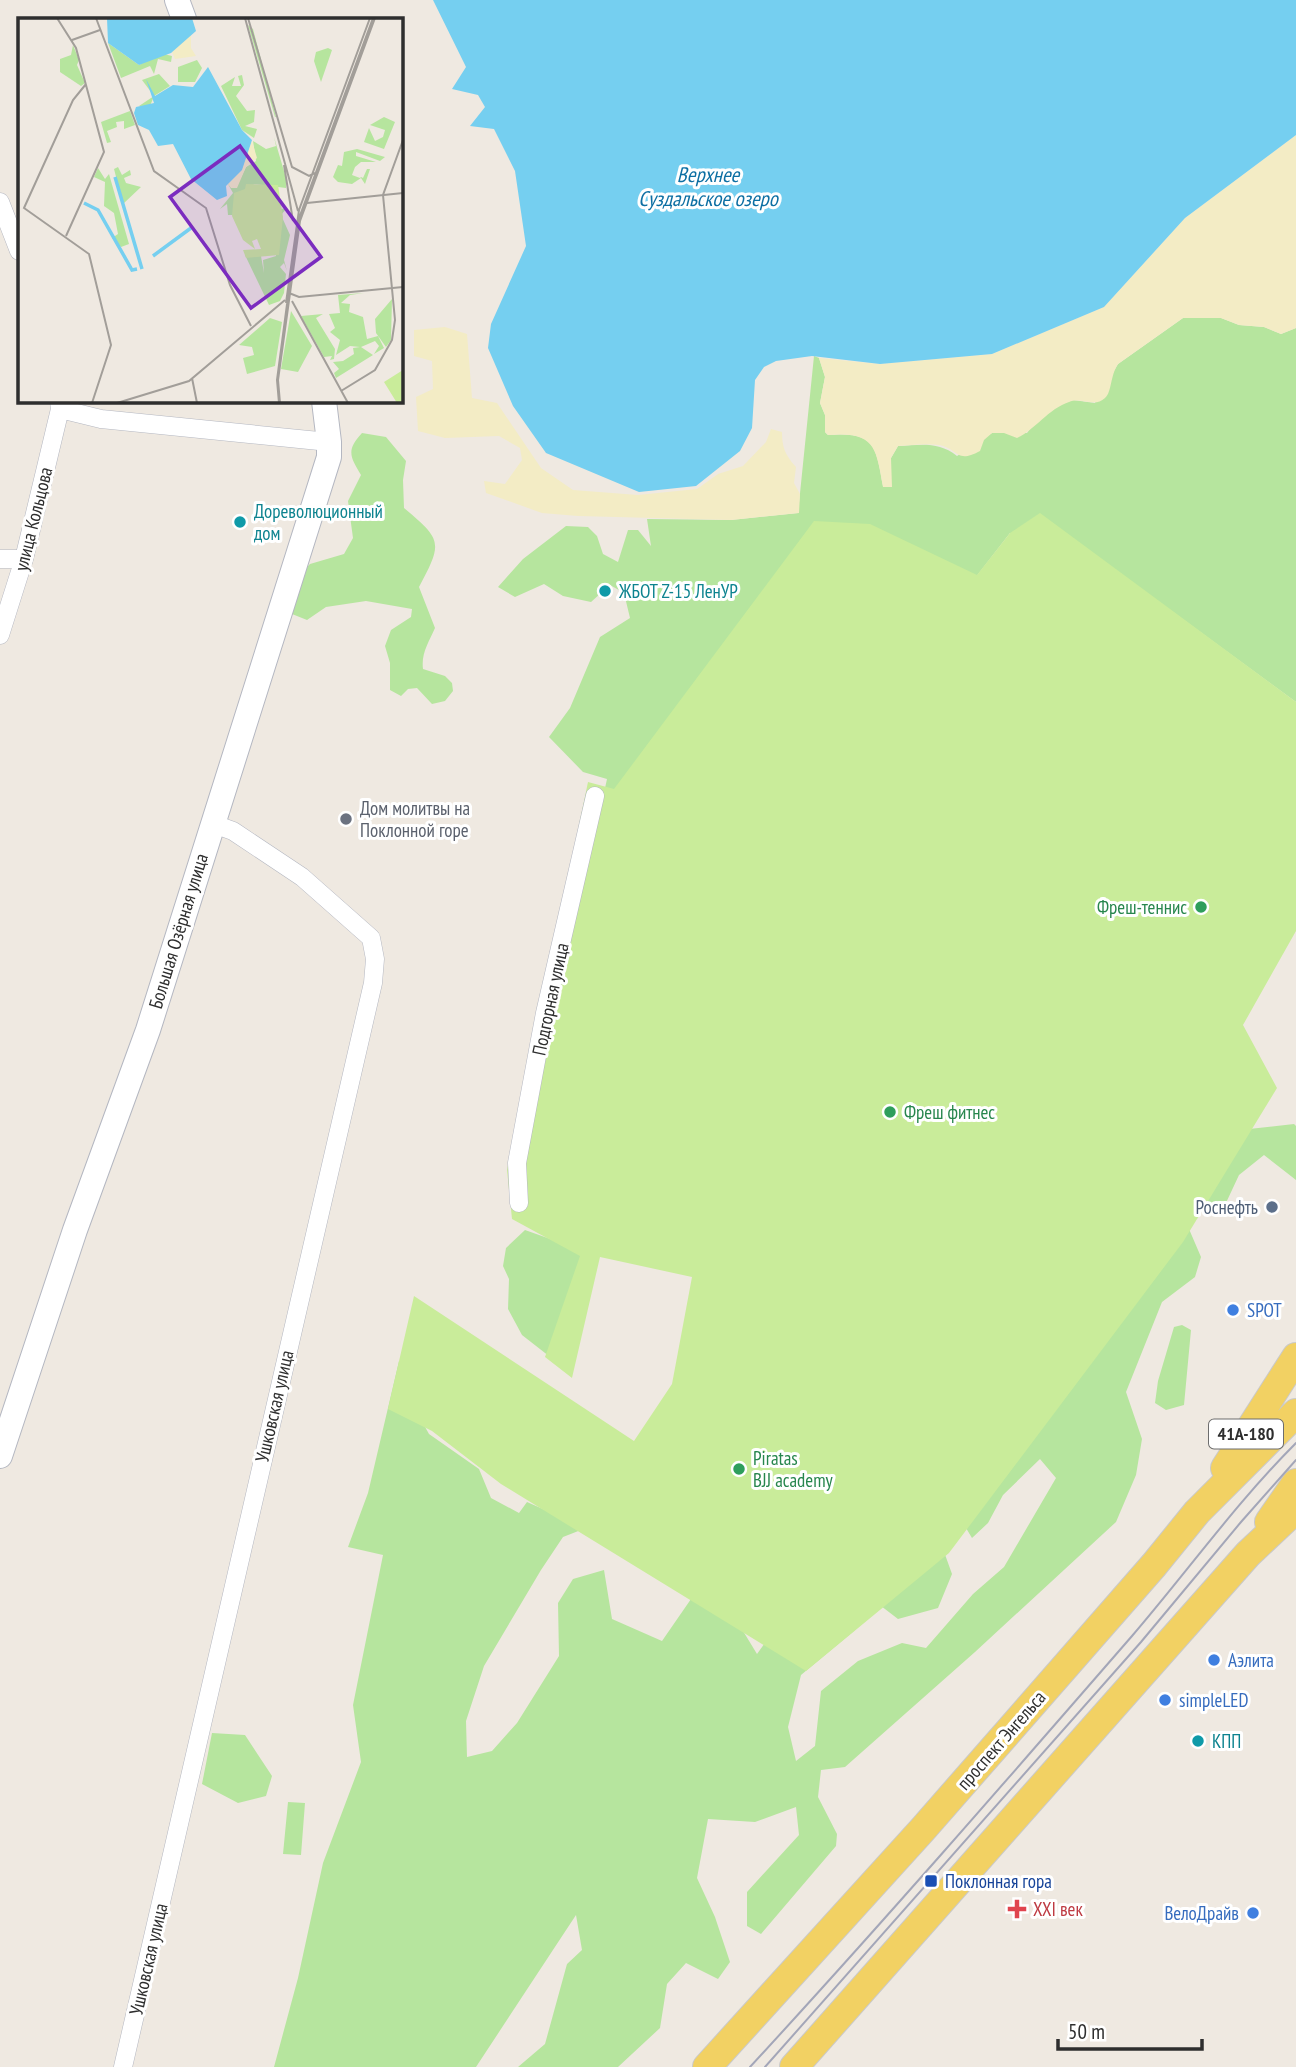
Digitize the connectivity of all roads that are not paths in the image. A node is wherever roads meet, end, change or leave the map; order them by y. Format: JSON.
{"nodes":[{"id":1,"x":177,"y":0,"type":"edge"},
{"id":2,"x":184,"y":18,"type":"edge"},
{"id":3,"x":0,"y":202,"type":"edge"},
{"id":4,"x":18,"y":248,"type":"edge"},
{"id":5,"x":324,"y":402,"type":"edge"},
{"id":6,"x":59,"y":405,"type":"edge"},
{"id":7,"x":329,"y":442,"type":"junction"},
{"id":8,"x":0,"y":559,"type":"edge"},
{"id":9,"x":24,"y":559,"type":"junction"},
{"id":10,"x":0,"y":635,"type":"edge"},
{"id":11,"x":595,"y":796,"type":"dead end"},
{"id":12,"x":211,"y":823,"type":"junction"},
{"id":13,"x":519,"y":1203,"type":"dead end"},
{"id":14,"x":1296,"y":1357,"type":"edge"},
{"id":15,"x":1296,"y":1413,"type":"edge"},
{"id":16,"x":0,"y":1455,"type":"edge"},
{"id":17,"x":1296,"y":1483,"type":"edge"},
{"id":18,"x":1296,"y":1509,"type":"edge"},
{"id":19,"x":1197,"y":1512,"type":"junction"},
{"id":20,"x":1248,"y":1554,"type":"junction"},
{"id":21,"x":123,"y":2067,"type":"edge"},
{"id":22,"x":707,"y":2067,"type":"edge"},
{"id":23,"x":794,"y":2067,"type":"edge"}],
"edges":[{"from":1,"to":2,"type":"street"},
{"from":3,"to":4,"type":"street"},
{"from":5,"to":7,"type":"street","name":"Большая Озёрная улица"},
{"from":6,"to":7,"type":"street"},
{"from":6,"to":9,"type":"street","name":"улица Кольцова"},
{"from":7,"to":12,"type":"street","name":"Большая Озёрная улица"},
{"from":8,"to":9,"type":"street"},
{"from":9,"to":10,"type":"street","name":"улица Кольцова"},
{"from":11,"to":13,"type":"street","name":"Подгорная улица"},
{"from":12,"to":16,"type":"street","name":"Большая Озёрная улица"},
{"from":12,"to":21,"type":"street","name":"Ушковская улица"},
{"from":14,"to":19,"type":"main road","number":"41А-180"},
{"from":15,"to":19,"type":"main road","name":"проспект Энгельса"},
{"from":17,"to":20,"type":"main road"},
{"from":18,"to":20,"type":"main road"},
{"from":19,"to":22,"type":"main road","name":"проспект Энгельса"},
{"from":20,"to":23,"type":"main road"}]}
